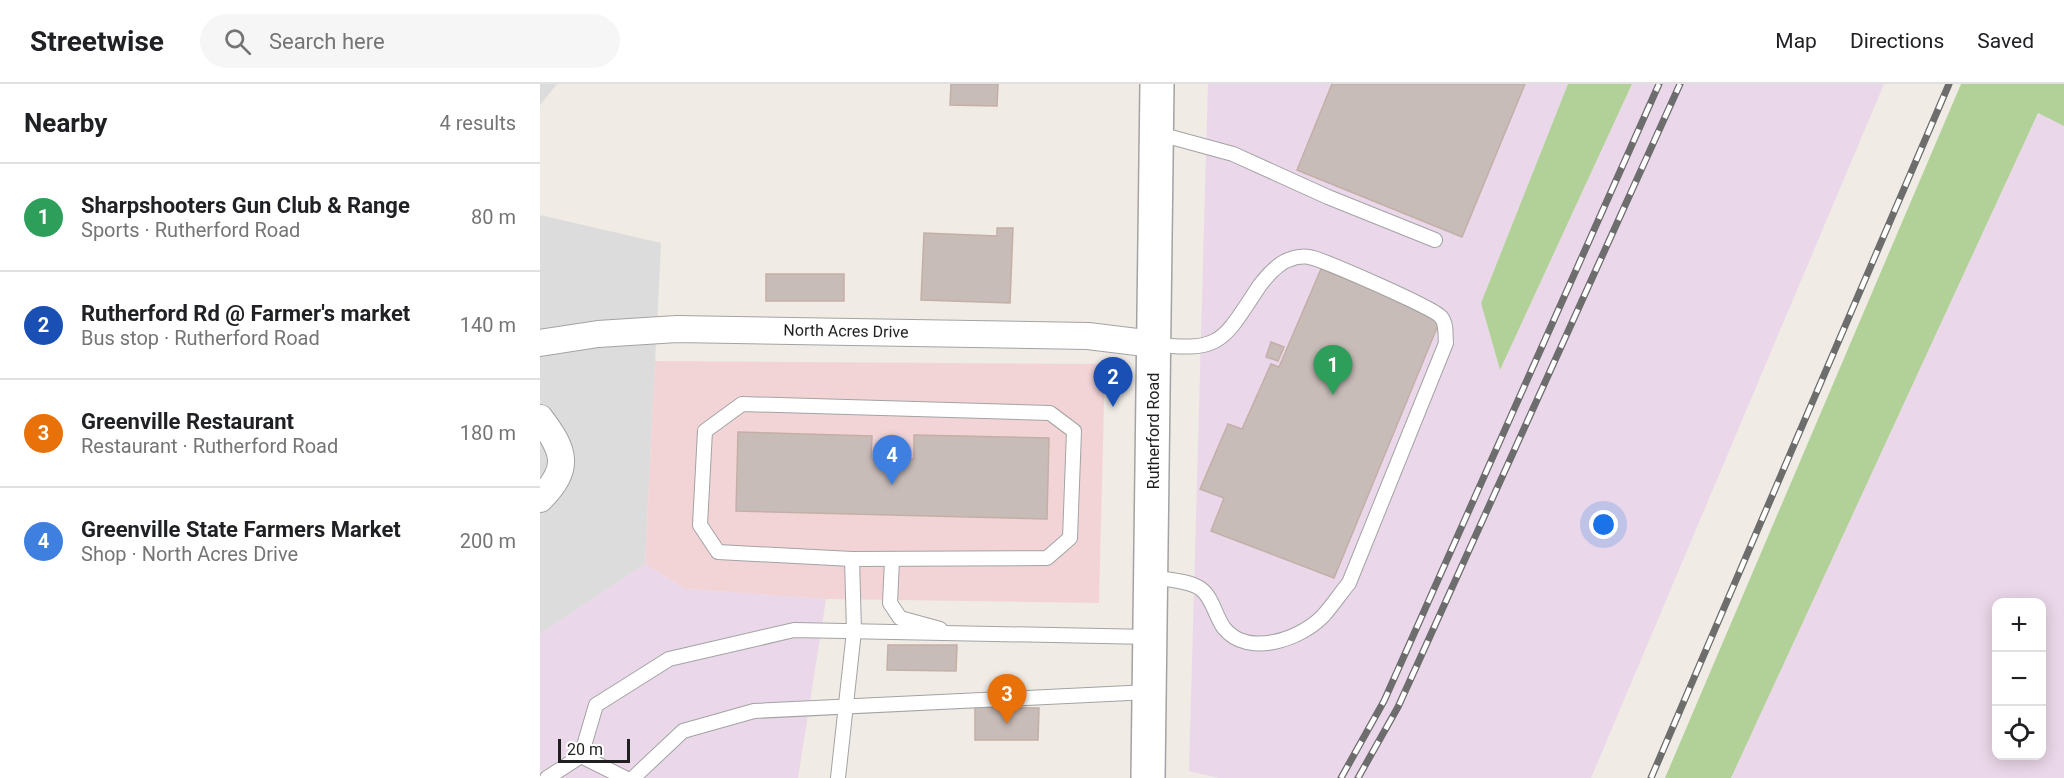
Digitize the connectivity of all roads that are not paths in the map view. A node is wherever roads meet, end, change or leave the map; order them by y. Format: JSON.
{"nodes":[{"id":1,"x":1157,"y":84,"type":"edge"},
{"id":2,"x":1156,"y":133,"type":"junction"},
{"id":3,"x":1435,"y":240,"type":"dead end"},
{"id":4,"x":540,"y":343,"type":"edge"},
{"id":5,"x":1153,"y":344,"type":"junction"},
{"id":6,"x":540,"y":418,"type":"edge"},
{"id":7,"x":540,"y":499,"type":"edge"},
{"id":8,"x":852,"y":560,"type":"junction"},
{"id":9,"x":892,"y":560,"type":"junction"},
{"id":10,"x":1152,"y":577,"type":"junction"},
{"id":11,"x":854,"y":631,"type":"junction"},
{"id":12,"x":950,"y":633,"type":"junction"},
{"id":13,"x":1151,"y":637,"type":"junction"},
{"id":14,"x":1150,"y":692,"type":"junction"},
{"id":15,"x":847,"y":704,"type":"junction"},
{"id":16,"x":581,"y":756,"type":"junction"},
{"id":17,"x":547,"y":778,"type":"edge"},
{"id":18,"x":625,"y":778,"type":"edge"},
{"id":19,"x":633,"y":778,"type":"edge"},
{"id":20,"x":838,"y":778,"type":"edge"},
{"id":21,"x":1148,"y":778,"type":"edge"}],
"edges":[{"from":1,"to":2,"type":"street","name":"Rutherford Road"},
{"from":2,"to":3,"type":"lane"},
{"from":2,"to":5,"type":"street","name":"Rutherford Road"},
{"from":4,"to":5,"type":"street","name":"North Acres Drive"},
{"from":5,"to":10,"type":"street","name":"Rutherford Road"},
{"from":5,"to":10,"type":"lane"},
{"from":6,"to":7,"type":"street"},
{"from":8,"to":9,"type":"lane"},
{"from":8,"to":9,"type":"lane"},
{"from":8,"to":11,"type":"lane"},
{"from":9,"to":12,"type":"lane"},
{"from":10,"to":13,"type":"street","name":"Rutherford Road"},
{"from":11,"to":12,"type":"lane"},
{"from":11,"to":15,"type":"lane"},
{"from":11,"to":16,"type":"lane"},
{"from":12,"to":13,"type":"lane"},
{"from":13,"to":14,"type":"street","name":"Rutherford Road"},
{"from":14,"to":15,"type":"lane"},
{"from":14,"to":21,"type":"street","name":"Rutherford Road"},
{"from":15,"to":19,"type":"lane"},
{"from":15,"to":20,"type":"lane"},
{"from":16,"to":17,"type":"lane"},
{"from":16,"to":18,"type":"lane"}]}
